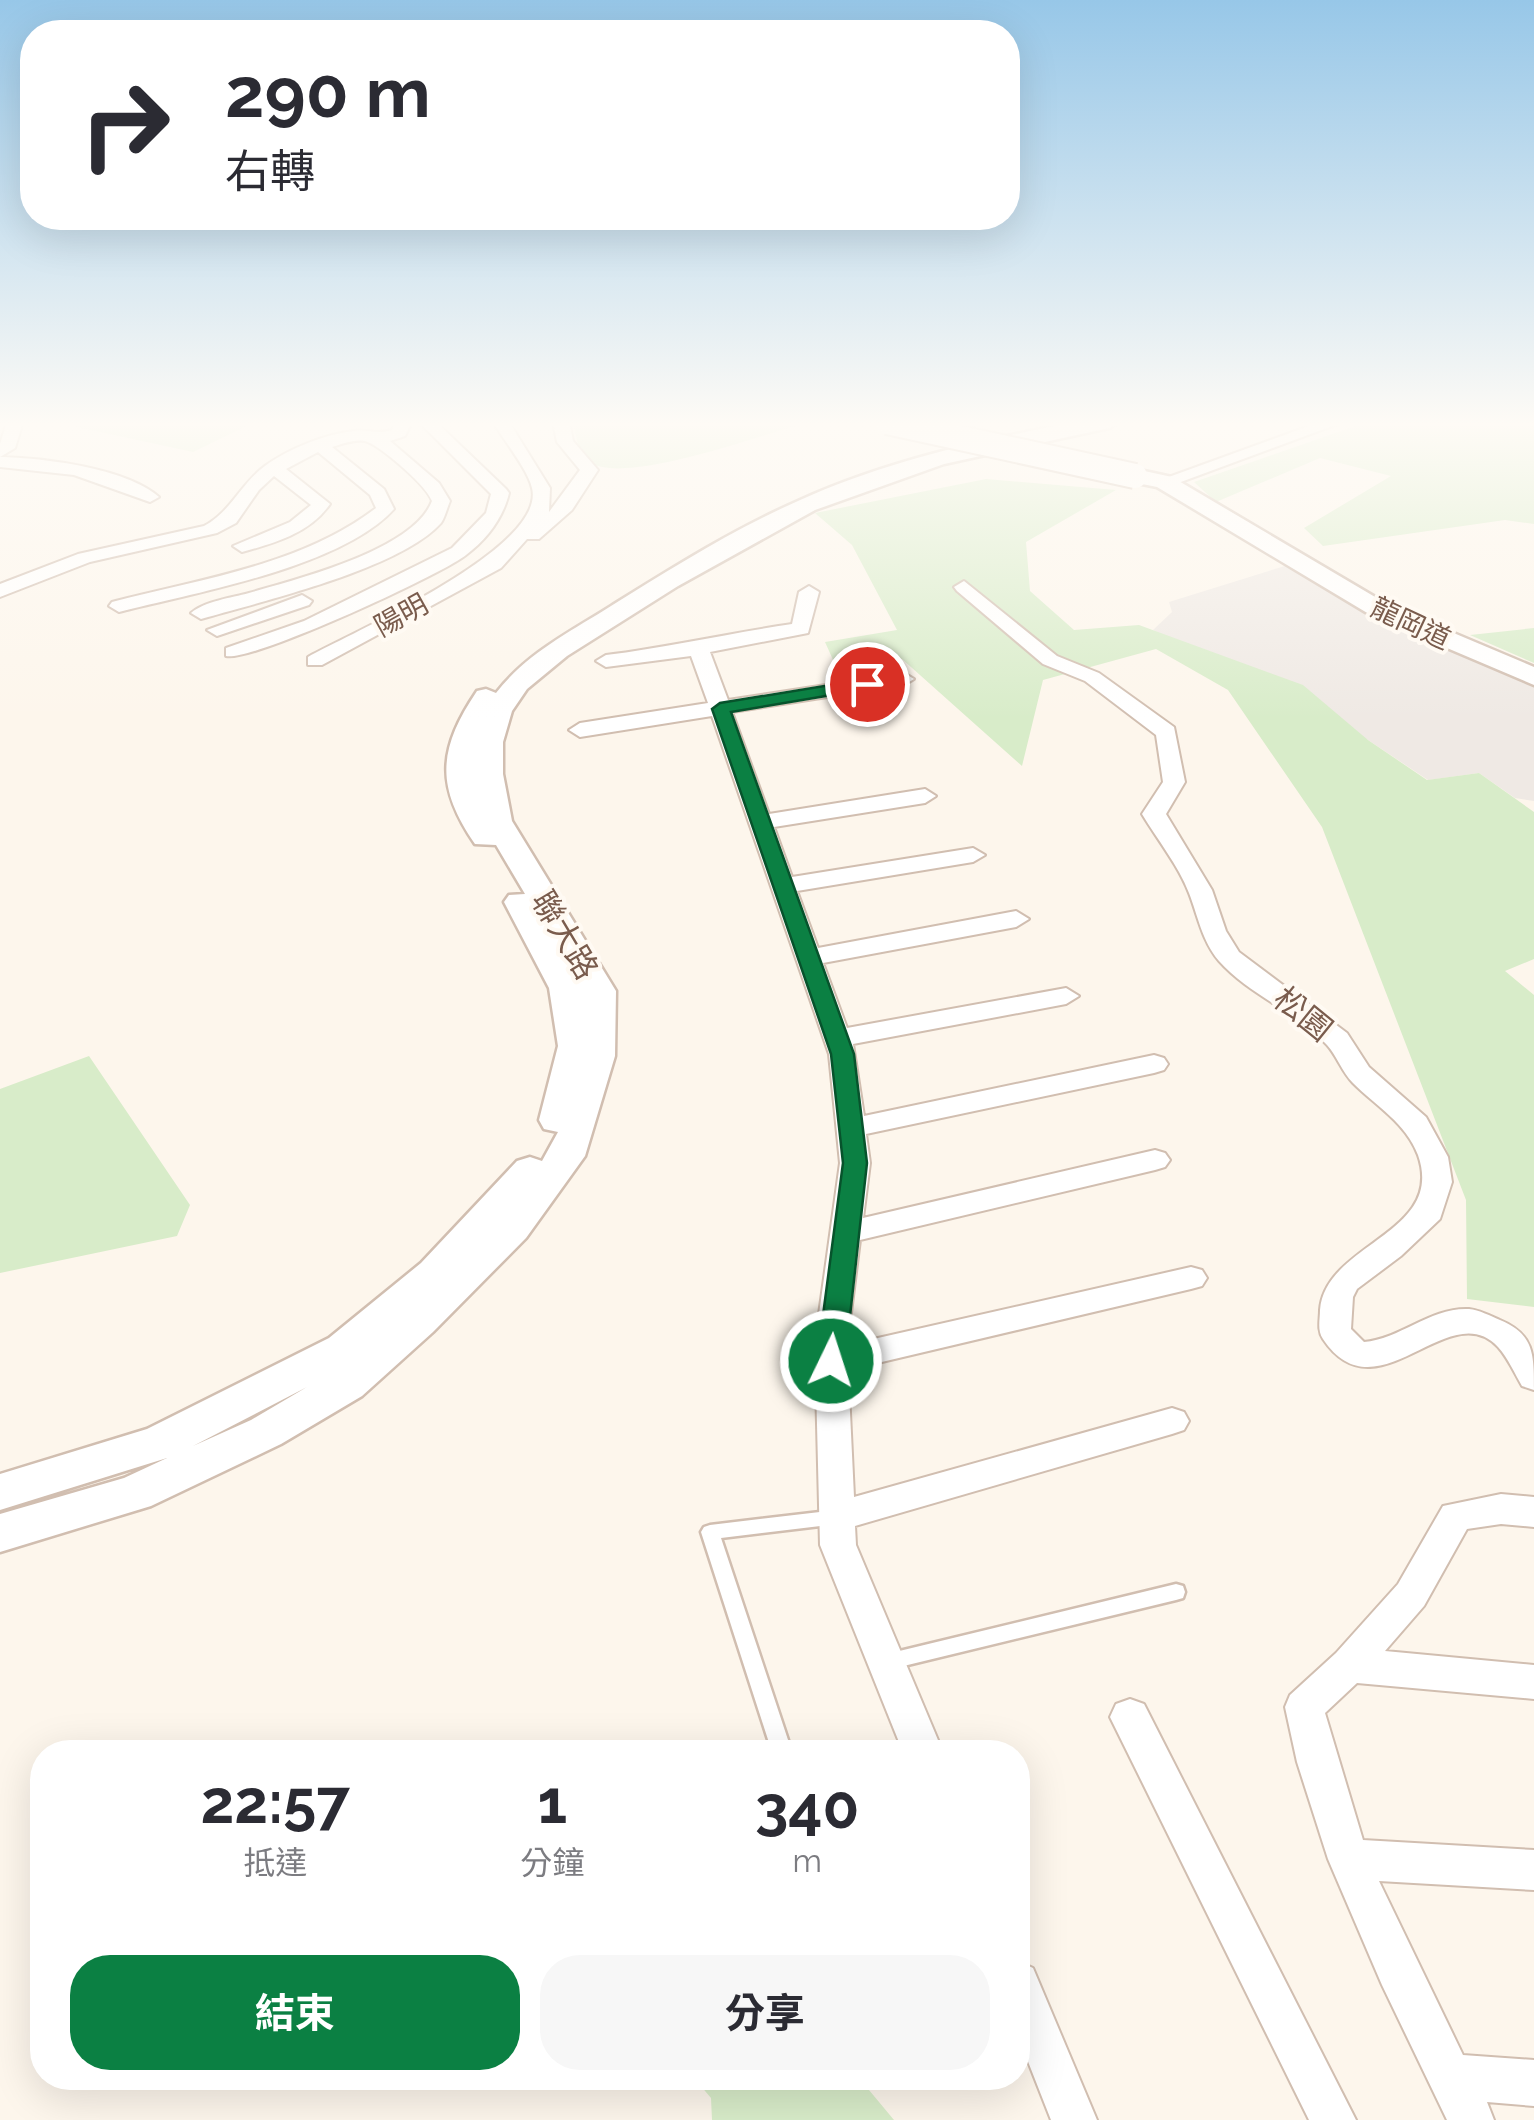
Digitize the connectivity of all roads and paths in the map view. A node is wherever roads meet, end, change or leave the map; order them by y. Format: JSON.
{"nodes":[{"id":1,"x":227,"y":521,"type":"edge"},
{"id":2,"x":304,"y":521,"type":"edge"},
{"id":3,"x":374,"y":521,"type":"edge"},
{"id":4,"x":432,"y":521,"type":"edge"},
{"id":5,"x":488,"y":521,"type":"edge"},
{"id":6,"x":533,"y":521,"type":"edge"},
{"id":7,"x":549,"y":521,"type":"edge"},
{"id":8,"x":745,"y":521,"type":"edge"},
{"id":9,"x":776,"y":521,"type":"edge"},
{"id":10,"x":1230,"y":521,"type":"edge"},
{"id":11,"x":416,"y":536,"type":"junction"},
{"id":12,"x":242,"y":546,"type":"dead end"},
{"id":13,"x":459,"y":552,"type":"junction"},
{"id":14,"x":494,"y":564,"type":"junction"},
{"id":15,"x":258,"y":568,"type":"junction"},
{"id":16,"x":676,"y":568,"type":"junction"},
{"id":17,"x":284,"y":587,"type":"junction"},
{"id":18,"x":964,"y":587,"type":"dead end"},
{"id":19,"x":0,"y":591,"type":"edge"},
{"id":20,"x":809,"y":592,"type":"dead end"},
{"id":21,"x":302,"y":601,"type":"junction"},
{"id":22,"x":119,"y":606,"type":"dead end"},
{"id":23,"x":201,"y":613,"type":"dead end"},
{"id":24,"x":327,"y":618,"type":"junction"},
{"id":25,"x":216,"y":630,"type":"dead end"},
{"id":26,"x":699,"y":649,"type":"junction"},
{"id":27,"x":233,"y":652,"type":"dead end"},
{"id":28,"x":315,"y":660,"type":"dead end"},
{"id":29,"x":606,"y":661,"type":"dead end"},
{"id":30,"x":1534,"y":677,"type":"edge"},
{"id":31,"x":904,"y":678,"type":"dead end"},
{"id":32,"x":720,"y":709,"type":"junction"},
{"id":33,"x":580,"y":730,"type":"dead end"},
{"id":34,"x":925,"y":796,"type":"dead end"},
{"id":35,"x":760,"y":822,"type":"junction"},
{"id":36,"x":973,"y":855,"type":"dead end"},
{"id":37,"x":783,"y":886,"type":"junction"},
{"id":38,"x":1016,"y":919,"type":"dead end"},
{"id":39,"x":808,"y":958,"type":"junction"},
{"id":40,"x":1066,"y":996,"type":"dead end"},
{"id":41,"x":837,"y":1038,"type":"junction"},
{"id":42,"x":1154,"y":1064,"type":"dead end"},
{"id":43,"x":851,"y":1128,"type":"junction"},
{"id":44,"x":1156,"y":1160,"type":"dead end"},
{"id":45,"x":845,"y":1233,"type":"junction"},
{"id":46,"x":1191,"y":1278,"type":"dead end"},
{"id":47,"x":831,"y":1361,"type":"junction"},
{"id":48,"x":1534,"y":1377,"type":"edge"},
{"id":49,"x":1172,"y":1421,"type":"dead end"},
{"id":50,"x":0,"y":1492,"type":"edge"},
{"id":51,"x":1534,"y":1512,"type":"edge"},
{"id":52,"x":837,"y":1516,"type":"junction"},
{"id":53,"x":0,"y":1533,"type":"edge"},
{"id":54,"x":1176,"y":1592,"type":"dead end"},
{"id":55,"x":886,"y":1662,"type":"junction"},
{"id":56,"x":1349,"y":1665,"type":"junction"},
{"id":57,"x":1534,"y":1682,"type":"edge"},
{"id":58,"x":1130,"y":1718,"type":"dead end"},
{"id":59,"x":778,"y":1740,"type":"edge"},
{"id":60,"x":918,"y":1740,"type":"edge"},
{"id":61,"x":1349,"y":1859,"type":"junction"},
{"id":62,"x":1534,"y":1870,"type":"edge"},
{"id":63,"x":1030,"y":2012,"type":"edge"},
{"id":64,"x":1450,"y":2076,"type":"junction"},
{"id":65,"x":1534,"y":2084,"type":"edge"},
{"id":66,"x":1074,"y":2120,"type":"edge"},
{"id":67,"x":1333,"y":2120,"type":"edge"},
{"id":68,"x":1471,"y":2120,"type":"edge"}],
"edges":[{"from":1,"to":19,"type":"street"},
{"from":2,"to":12,"type":"street"},
{"from":3,"to":15,"type":"street"},
{"from":4,"to":11,"type":"street"},
{"from":5,"to":13,"type":"street","name":"陽明"},
{"from":6,"to":14,"type":"street","name":"陽明"},
{"from":7,"to":14,"type":"street"},
{"from":8,"to":16,"type":"street","name":"聯大路"},
{"from":9,"to":16,"type":"street","name":"聯大路"},
{"from":10,"to":30,"type":"street","name":"龍岡道"},
{"from":11,"to":13,"type":"street"},
{"from":11,"to":17,"type":"street","name":"陽明"},
{"from":13,"to":14,"type":"street"},
{"from":13,"to":24,"type":"street","name":"陽明"},
{"from":14,"to":28,"type":"street","name":"陽明"},
{"from":15,"to":17,"type":"street","name":"陽明"},
{"from":15,"to":22,"type":"street"},
{"from":16,"to":50,"type":"street","name":"聯大路"},
{"from":16,"to":53,"type":"street","name":"聯大路"},
{"from":17,"to":21,"type":"street","name":"陽明"},
{"from":17,"to":23,"type":"street","name":"陽明"},
{"from":18,"to":48,"type":"street","name":"松園"},
{"from":20,"to":26,"type":"street"},
{"from":21,"to":24,"type":"street","name":"陽明"},
{"from":21,"to":25,"type":"street"},
{"from":24,"to":27,"type":"street","name":"陽明"},
{"from":26,"to":29,"type":"street"},
{"from":26,"to":32,"type":"street"},
{"from":31,"to":32,"type":"street"},
{"from":32,"to":33,"type":"street"},
{"from":32,"to":35,"type":"street"},
{"from":34,"to":35,"type":"street"},
{"from":35,"to":37,"type":"street"},
{"from":36,"to":37,"type":"street"},
{"from":37,"to":39,"type":"street"},
{"from":38,"to":39,"type":"street"},
{"from":39,"to":41,"type":"street"},
{"from":40,"to":41,"type":"street"},
{"from":41,"to":43,"type":"street"},
{"from":42,"to":43,"type":"street"},
{"from":43,"to":45,"type":"street"},
{"from":44,"to":45,"type":"street"},
{"from":45,"to":47,"type":"street"},
{"from":46,"to":47,"type":"street"},
{"from":47,"to":52,"type":"street"},
{"from":49,"to":52,"type":"street"},
{"from":51,"to":56,"type":"street"},
{"from":52,"to":55,"type":"street"},
{"from":52,"to":59,"type":"lane"},
{"from":54,"to":55,"type":"lane"},
{"from":55,"to":60,"type":"street"},
{"from":56,"to":57,"type":"street"},
{"from":56,"to":61,"type":"street"},
{"from":58,"to":67,"type":"street"},
{"from":61,"to":62,"type":"street"},
{"from":61,"to":64,"type":"street"},
{"from":63,"to":66,"type":"street"},
{"from":64,"to":65,"type":"street"},
{"from":64,"to":68,"type":"street"}]}
